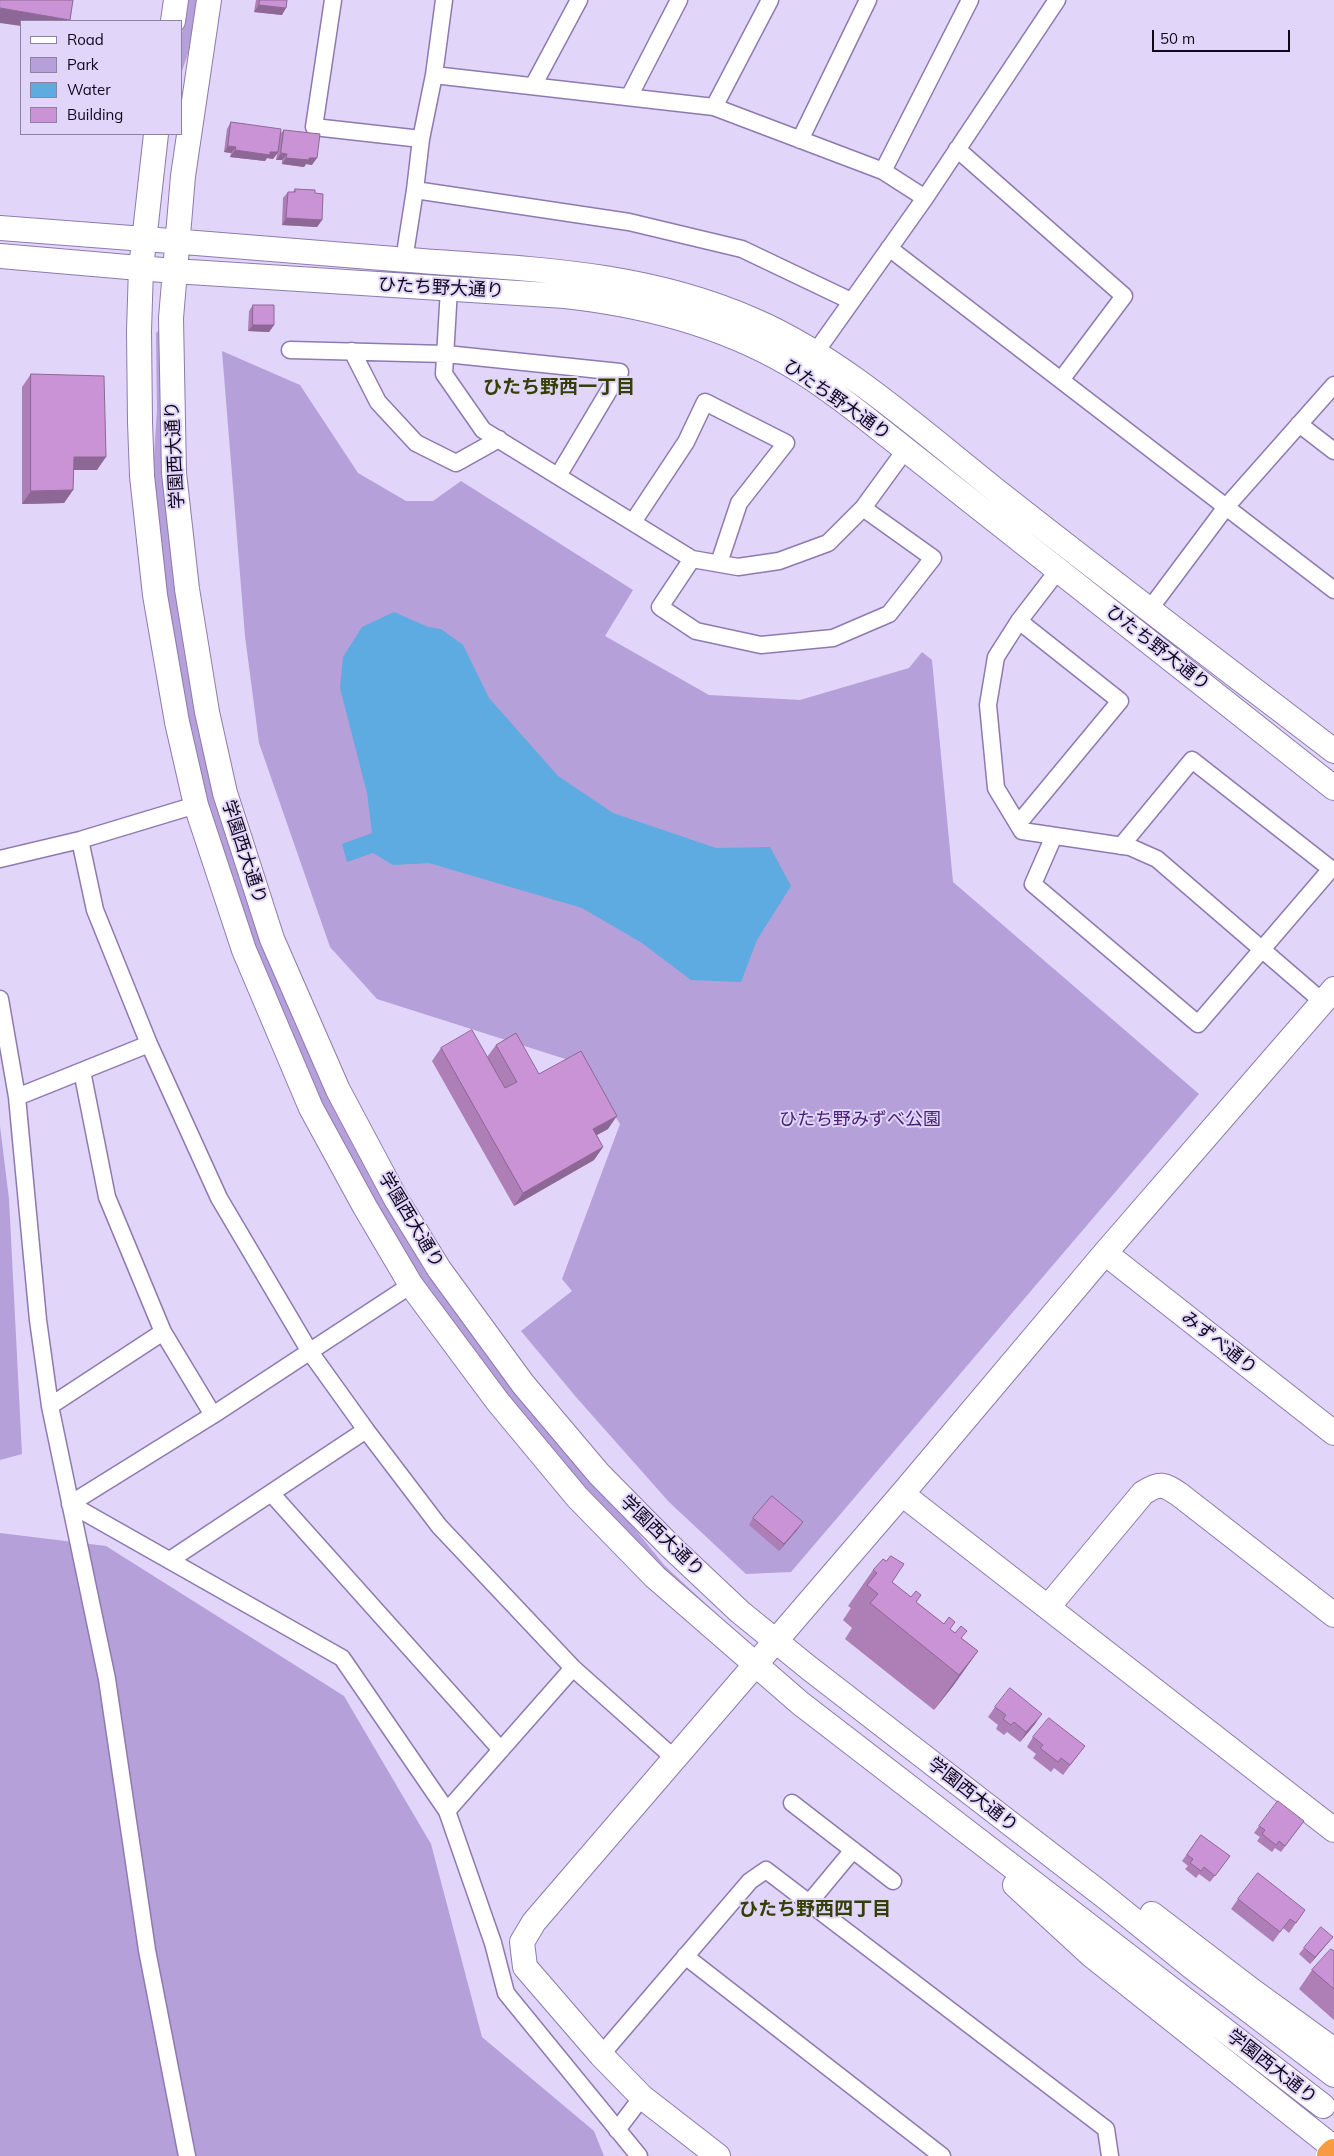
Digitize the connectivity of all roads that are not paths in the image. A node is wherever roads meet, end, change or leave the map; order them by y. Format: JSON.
{"nodes":[{"id":1,"x":176,"y":0,"type":"edge"},
{"id":2,"x":209,"y":0,"type":"edge"},
{"id":3,"x":334,"y":0,"type":"edge"},
{"id":4,"x":444,"y":0,"type":"edge"},
{"id":5,"x":579,"y":0,"type":"edge"},
{"id":6,"x":679,"y":0,"type":"edge"},
{"id":7,"x":770,"y":0,"type":"edge"},
{"id":8,"x":868,"y":0,"type":"edge"},
{"id":9,"x":970,"y":0,"type":"edge"},
{"id":10,"x":1057,"y":0,"type":"edge"},
{"id":11,"x":173,"y":20,"type":"edge"},
{"id":12,"x":434,"y":75,"type":"junction"},
{"id":13,"x":533,"y":86,"type":"junction"},
{"id":14,"x":629,"y":97,"type":"junction"},
{"id":15,"x":714,"y":107,"type":"junction"},
{"id":16,"x":156,"y":135,"type":"edge"},
{"id":17,"x":421,"y":138,"type":"junction"},
{"id":18,"x":800,"y":140,"type":"junction"},
{"id":19,"x":957,"y":149,"type":"junction"},
{"id":20,"x":883,"y":171,"type":"junction"},
{"id":21,"x":415,"y":190,"type":"junction"},
{"id":22,"x":925,"y":198,"type":"junction"},
{"id":23,"x":0,"y":228,"type":"edge"},
{"id":24,"x":144,"y":239,"type":"junction"},
{"id":25,"x":177,"y":241,"type":"junction"},
{"id":26,"x":889,"y":248,"type":"junction"},
{"id":27,"x":0,"y":256,"type":"edge"},
{"id":28,"x":404,"y":260,"type":"junction"},
{"id":29,"x":142,"y":268,"type":"junction"},
{"id":30,"x":174,"y":271,"type":"junction"},
{"id":31,"x":449,"y":289,"type":"junction"},
{"id":32,"x":851,"y":301,"type":"junction"},
{"id":33,"x":290,"y":350,"type":"dead end"},
{"id":34,"x":352,"y":351,"type":"junction"},
{"id":35,"x":815,"y":353,"type":"junction"},
{"id":36,"x":446,"y":354,"type":"junction"},
{"id":37,"x":1061,"y":380,"type":"junction"},
{"id":38,"x":1334,"y":385,"type":"edge"},
{"id":39,"x":1299,"y":424,"type":"junction"},
{"id":40,"x":498,"y":439,"type":"junction"},
{"id":41,"x":906,"y":449,"type":"junction"},
{"id":42,"x":1334,"y":451,"type":"edge"},
{"id":43,"x":558,"y":476,"type":"junction"},
{"id":44,"x":1226,"y":507,"type":"junction"},
{"id":45,"x":863,"y":508,"type":"junction"},
{"id":46,"x":633,"y":522,"type":"junction"},
{"id":47,"x":692,"y":559,"type":"junction"},
{"id":48,"x":719,"y":563,"type":"junction"},
{"id":49,"x":1059,"y":569,"type":"junction"},
{"id":50,"x":1334,"y":590,"type":"edge"},
{"id":51,"x":1149,"y":610,"type":"junction"},
{"id":52,"x":1019,"y":621,"type":"junction"},
{"id":53,"x":1334,"y":751,"type":"edge"},
{"id":54,"x":1334,"y":788,"type":"edge"},
{"id":55,"x":196,"y":805,"type":"junction"},
{"id":56,"x":1018,"y":824,"type":"junction"},
{"id":57,"x":1054,"y":836,"type":"junction"},
{"id":58,"x":80,"y":840,"type":"junction"},
{"id":59,"x":1121,"y":846,"type":"junction"},
{"id":60,"x":0,"y":859,"type":"edge"},
{"id":61,"x":1262,"y":950,"type":"junction"},
{"id":62,"x":0,"y":999,"type":"edge"},
{"id":63,"x":1330,"y":1000,"type":"edge"},
{"id":64,"x":149,"y":1044,"type":"junction"},
{"id":65,"x":82,"y":1071,"type":"junction"},
{"id":66,"x":17,"y":1097,"type":"junction"},
{"id":67,"x":1105,"y":1253,"type":"junction"},
{"id":68,"x":412,"y":1285,"type":"junction"},
{"id":69,"x":163,"y":1332,"type":"junction"},
{"id":70,"x":310,"y":1352,"type":"junction"},
{"id":71,"x":50,"y":1406,"type":"junction"},
{"id":72,"x":213,"y":1415,"type":"junction"},
{"id":73,"x":366,"y":1430,"type":"junction"},
{"id":74,"x":1334,"y":1433,"type":"edge"},
{"id":75,"x":271,"y":1493,"type":"junction"},
{"id":76,"x":902,"y":1494,"type":"junction"},
{"id":77,"x":70,"y":1504,"type":"junction"},
{"id":78,"x":170,"y":1560,"type":"junction"},
{"id":79,"x":1048,"y":1607,"type":"junction"},
{"id":80,"x":1334,"y":1615,"type":"edge"},
{"id":81,"x":775,"y":1641,"type":"junction"},
{"id":82,"x":755,"y":1664,"type":"junction"},
{"id":83,"x":573,"y":1668,"type":"junction"},
{"id":84,"x":501,"y":1750,"type":"junction"},
{"id":85,"x":674,"y":1758,"type":"junction"},
{"id":86,"x":943,"y":1772,"type":"junction"},
{"id":87,"x":792,"y":1803,"type":"dead end"},
{"id":88,"x":447,"y":1811,"type":"junction"},
{"id":89,"x":1334,"y":1830,"type":"edge"},
{"id":90,"x":976,"y":1838,"type":"junction"},
{"id":91,"x":853,"y":1850,"type":"junction"},
{"id":92,"x":893,"y":1881,"type":"dead end"},
{"id":93,"x":810,"y":1903,"type":"junction"},
{"id":94,"x":686,"y":1956,"type":"junction"},
{"id":95,"x":1334,"y":2050,"type":"edge"},
{"id":96,"x":601,"y":2055,"type":"junction"},
{"id":97,"x":1334,"y":2075,"type":"edge"},
{"id":98,"x":642,"y":2097,"type":"junction"},
{"id":99,"x":1322,"y":2106,"type":"dead end"},
{"id":100,"x":617,"y":2130,"type":"junction"},
{"id":101,"x":1334,"y":2148,"type":"edge"},
{"id":102,"x":1334,"y":2153,"type":"edge"},
{"id":103,"x":187,"y":2156,"type":"edge"},
{"id":104,"x":639,"y":2156,"type":"edge"},
{"id":105,"x":718,"y":2156,"type":"edge"},
{"id":106,"x":942,"y":2156,"type":"edge"},
{"id":107,"x":1110,"y":2156,"type":"edge"},
{"id":108,"x":1331,"y":2156,"type":"edge"}],
"edges":[{"from":1,"to":11,"type":"main road"},
{"from":2,"to":25,"type":"main road","name":"学園西大通り"},
{"from":3,"to":17,"type":"street"},
{"from":4,"to":12,"type":"street"},
{"from":5,"to":13,"type":"street"},
{"from":6,"to":14,"type":"street"},
{"from":7,"to":15,"type":"street"},
{"from":8,"to":18,"type":"street"},
{"from":9,"to":20,"type":"street"},
{"from":10,"to":19,"type":"street"},
{"from":12,"to":13,"type":"street"},
{"from":12,"to":17,"type":"street"},
{"from":13,"to":14,"type":"street"},
{"from":14,"to":15,"type":"street"},
{"from":15,"to":18,"type":"street"},
{"from":16,"to":24,"type":"main road","name":"学園西大通り"},
{"from":17,"to":21,"type":"street"},
{"from":18,"to":20,"type":"street"},
{"from":19,"to":22,"type":"street"},
{"from":19,"to":37,"type":"street"},
{"from":20,"to":22,"type":"street"},
{"from":21,"to":28,"type":"street"},
{"from":21,"to":32,"type":"street"},
{"from":22,"to":26,"type":"street"},
{"from":23,"to":24,"type":"main road","name":"ひたち野大通り"},
{"from":24,"to":25,"type":"main road","name":"ひたち野大通り"},
{"from":24,"to":29,"type":"main road","name":"学園西大通り"},
{"from":25,"to":28,"type":"main road","name":"ひたち野大通り"},
{"from":25,"to":30,"type":"main road","name":"学園西大通り"},
{"from":26,"to":32,"type":"street"},
{"from":26,"to":37,"type":"street"},
{"from":27,"to":29,"type":"main road","name":"ひたち野大通り"},
{"from":28,"to":35,"type":"main road","name":"ひたち野大通り"},
{"from":29,"to":30,"type":"main road","name":"ひたち野大通り"},
{"from":29,"to":55,"type":"main road","name":"学園西大通り"},
{"from":30,"to":31,"type":"main road","name":"ひたち野大通り"},
{"from":30,"to":81,"type":"main road","name":"学園西大通り"},
{"from":31,"to":36,"type":"street"},
{"from":31,"to":41,"type":"main road","name":"ひたち野大通り"},
{"from":32,"to":35,"type":"street"},
{"from":33,"to":34,"type":"street"},
{"from":34,"to":36,"type":"street"},
{"from":34,"to":40,"type":"street"},
{"from":35,"to":51,"type":"main road","name":"ひたち野大通り"},
{"from":36,"to":40,"type":"street"},
{"from":36,"to":43,"type":"street"},
{"from":37,"to":44,"type":"street"},
{"from":38,"to":39,"type":"street"},
{"from":39,"to":42,"type":"street"},
{"from":39,"to":44,"type":"street"},
{"from":40,"to":43,"type":"street"},
{"from":41,"to":45,"type":"street"},
{"from":41,"to":49,"type":"main road","name":"ひたち野大通り"},
{"from":43,"to":46,"type":"street"},
{"from":44,"to":50,"type":"street"},
{"from":44,"to":51,"type":"street"},
{"from":45,"to":47,"type":"street"},
{"from":45,"to":48,"type":"street"},
{"from":46,"to":47,"type":"street"},
{"from":46,"to":48,"type":"street"},
{"from":47,"to":48,"type":"street"},
{"from":49,"to":52,"type":"street"},
{"from":49,"to":54,"type":"main road","name":"ひたち野大通り"},
{"from":51,"to":53,"type":"main road","name":"ひたち野大通り"},
{"from":52,"to":56,"type":"street"},
{"from":52,"to":56,"type":"street"},
{"from":55,"to":58,"type":"street"},
{"from":55,"to":68,"type":"main road","name":"学園西大通り"},
{"from":56,"to":57,"type":"street"},
{"from":57,"to":59,"type":"street"},
{"from":57,"to":61,"type":"street"},
{"from":58,"to":60,"type":"street"},
{"from":58,"to":64,"type":"street"},
{"from":59,"to":61,"type":"street"},
{"from":59,"to":61,"type":"street"},
{"from":61,"to":63,"type":"street"},
{"from":62,"to":66,"type":"street"},
{"from":63,"to":67,"type":"main road"},
{"from":64,"to":65,"type":"street"},
{"from":64,"to":70,"type":"street"},
{"from":65,"to":66,"type":"street"},
{"from":65,"to":69,"type":"street"},
{"from":66,"to":71,"type":"street"},
{"from":67,"to":74,"type":"main road","name":"みずべ通り"},
{"from":67,"to":76,"type":"main road"},
{"from":68,"to":70,"type":"street"},
{"from":68,"to":82,"type":"main road","name":"学園西大通り"},
{"from":69,"to":71,"type":"street"},
{"from":69,"to":72,"type":"street"},
{"from":70,"to":72,"type":"street"},
{"from":70,"to":73,"type":"street"},
{"from":71,"to":77,"type":"street"},
{"from":72,"to":77,"type":"street"},
{"from":73,"to":75,"type":"street"},
{"from":73,"to":83,"type":"street"},
{"from":75,"to":78,"type":"street"},
{"from":75,"to":84,"type":"street"},
{"from":76,"to":79,"type":"main road"},
{"from":76,"to":81,"type":"main road"},
{"from":77,"to":78,"type":"street"},
{"from":77,"to":103,"type":"street"},
{"from":78,"to":88,"type":"street"},
{"from":79,"to":80,"type":"main road"},
{"from":79,"to":89,"type":"main road"},
{"from":81,"to":82,"type":"main road"},
{"from":81,"to":86,"type":"main road","name":"学園西大通り"},
{"from":82,"to":85,"type":"main road"},
{"from":82,"to":90,"type":"main road","name":"学園西大通り"},
{"from":83,"to":84,"type":"street"},
{"from":83,"to":85,"type":"street"},
{"from":84,"to":88,"type":"street"},
{"from":85,"to":96,"type":"main road"},
{"from":86,"to":95,"type":"main road"},
{"from":86,"to":97,"type":"main road","name":"学園西大通り"},
{"from":87,"to":91,"type":"street"},
{"from":88,"to":100,"type":"street"},
{"from":90,"to":99,"type":"main road","name":"学園西大通り"},
{"from":90,"to":101,"type":"main road"},
{"from":91,"to":92,"type":"street"},
{"from":91,"to":93,"type":"street"},
{"from":93,"to":94,"type":"street"},
{"from":93,"to":107,"type":"street"},
{"from":94,"to":96,"type":"street"},
{"from":94,"to":106,"type":"street"},
{"from":96,"to":98,"type":"main road"},
{"from":98,"to":100,"type":"street"},
{"from":98,"to":105,"type":"main road"},
{"from":100,"to":104,"type":"street"},
{"from":102,"to":108,"type":"highway"}]}
